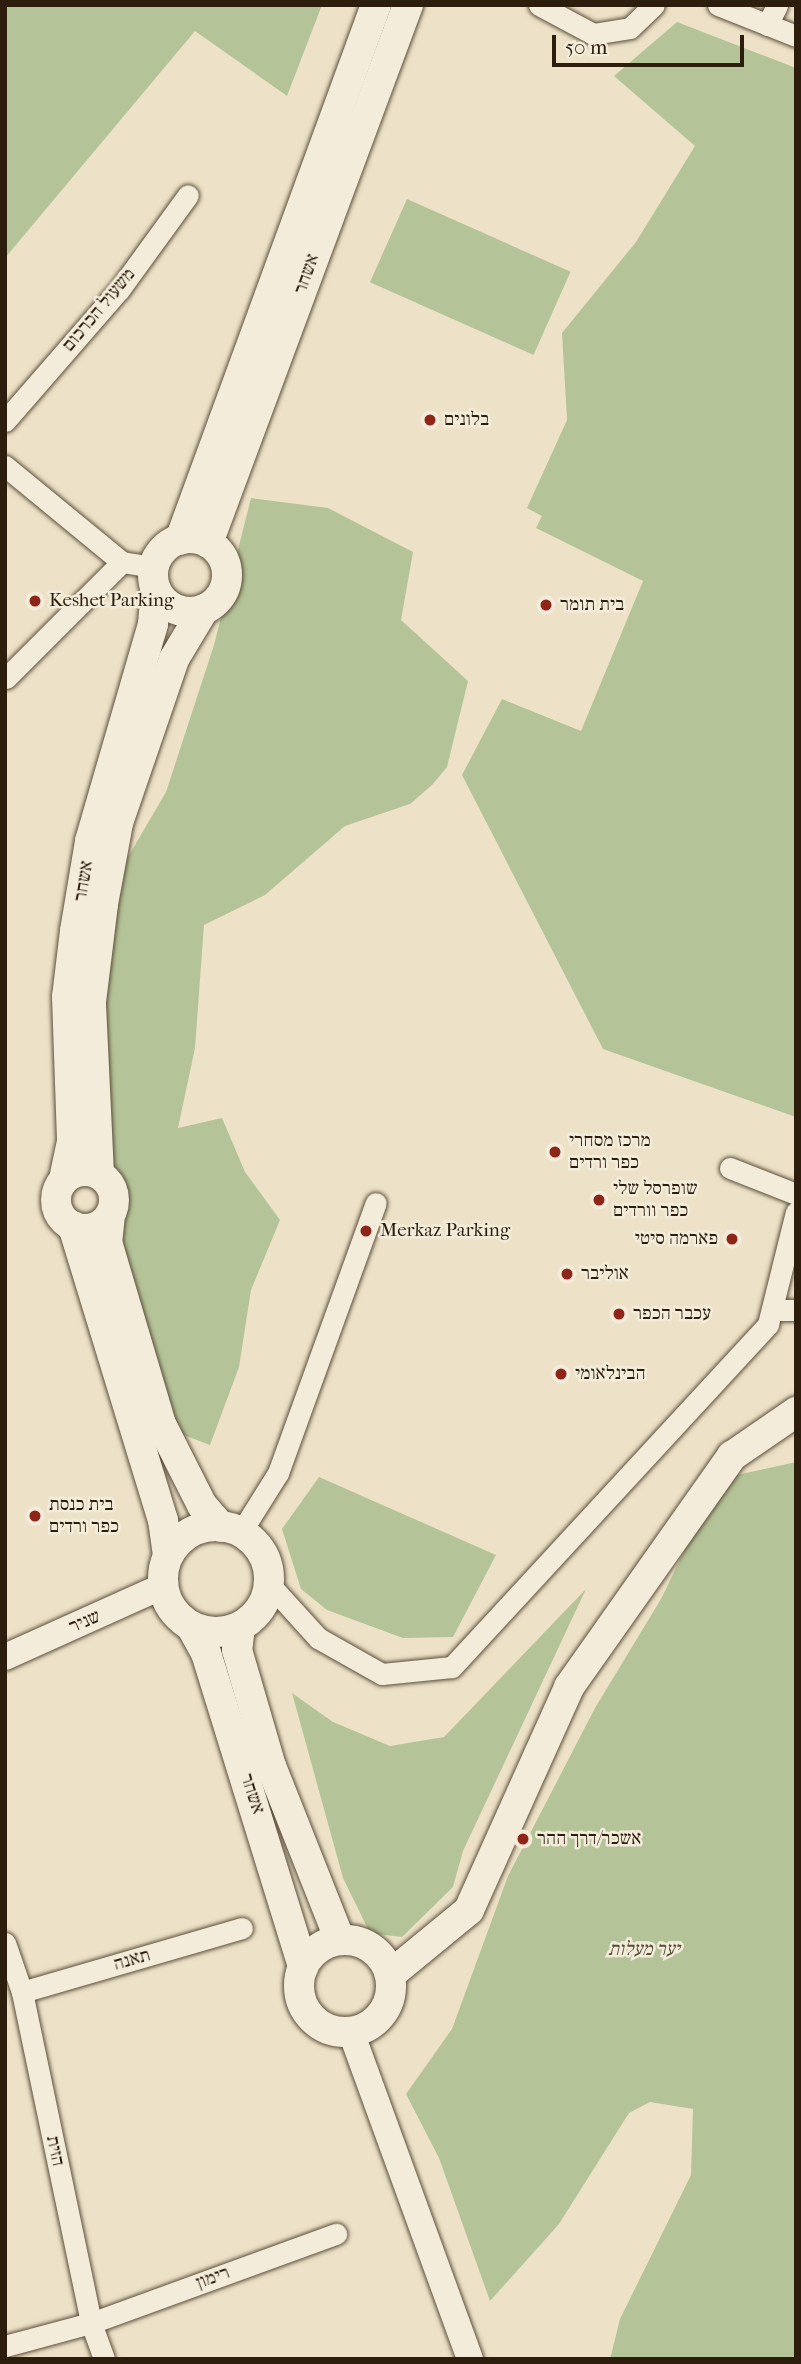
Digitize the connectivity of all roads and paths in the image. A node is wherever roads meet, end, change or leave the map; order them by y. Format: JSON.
{"nodes":[{"id":1,"x":376,"y":5,"type":"edge"},
{"id":2,"x":408,"y":5,"type":"edge"},
{"id":3,"x":539,"y":5,"type":"edge"},
{"id":4,"x":654,"y":5,"type":"edge"},
{"id":5,"x":718,"y":5,"type":"edge"},
{"id":6,"x":778,"y":5,"type":"edge"},
{"id":7,"x":768,"y":25,"type":"junction"},
{"id":8,"x":796,"y":36,"type":"edge"},
{"id":9,"x":188,"y":195,"type":"dead end"},
{"id":10,"x":5,"y":421,"type":"edge"},
{"id":11,"x":5,"y":467,"type":"edge"},
{"id":12,"x":194,"y":541,"type":"junction"},
{"id":13,"x":122,"y":562,"type":"junction"},
{"id":14,"x":155,"y":579,"type":"junction"},
{"id":15,"x":204,"y":609,"type":"junction"},
{"id":16,"x":6,"y":678,"type":"edge"},
{"id":17,"x":730,"y":1168,"type":"dead end"},
{"id":18,"x":99,"y":1174,"type":"junction"},
{"id":19,"x":64,"y":1179,"type":"junction"},
{"id":20,"x":796,"y":1194,"type":"edge"},
{"id":21,"x":376,"y":1203,"type":"dead end"},
{"id":22,"x":796,"y":1212,"type":"edge"},
{"id":23,"x":110,"y":1215,"type":"junction"},
{"id":24,"x":73,"y":1226,"type":"junction"},
{"id":25,"x":772,"y":1310,"type":"junction"},
{"id":26,"x":796,"y":1310,"type":"edge"},
{"id":27,"x":796,"y":1412,"type":"edge"},
{"id":28,"x":231,"y":1530,"type":"junction"},
{"id":29,"x":168,"y":1556,"type":"junction"},
{"id":30,"x":270,"y":1585,"type":"junction"},
{"id":31,"x":163,"y":1586,"type":"junction"},
{"id":32,"x":191,"y":1626,"type":"junction"},
{"id":33,"x":240,"y":1628,"type":"junction"},
{"id":34,"x":5,"y":1657,"type":"edge"},
{"id":35,"x":242,"y":1928,"type":"dead end"},
{"id":36,"x":340,"y":1940,"type":"junction"},
{"id":37,"x":5,"y":1943,"type":"edge"},
{"id":38,"x":303,"y":1967,"type":"junction"},
{"id":39,"x":390,"y":1975,"type":"junction"},
{"id":40,"x":22,"y":1992,"type":"junction"},
{"id":41,"x":351,"y":2032,"type":"junction"},
{"id":42,"x":336,"y":2234,"type":"dead end"},
{"id":43,"x":90,"y":2323,"type":"junction"},
{"id":44,"x":5,"y":2346,"type":"edge"},
{"id":45,"x":104,"y":2359,"type":"edge"},
{"id":46,"x":470,"y":2359,"type":"edge"}],
"edges":[{"from":1,"to":12,"type":"main road","name":"אשחר"},
{"from":2,"to":12,"type":"main road","name":"אשחר"},
{"from":3,"to":4,"type":"street"},
{"from":5,"to":7,"type":"street"},
{"from":6,"to":7,"type":"street"},
{"from":7,"to":8,"type":"street"},
{"from":9,"to":10,"type":"street","name":"משעול הכרכום"},
{"from":11,"to":13,"type":"street"},
{"from":12,"to":14,"type":"main road"},
{"from":12,"to":15,"type":"main road"},
{"from":13,"to":14,"type":"street"},
{"from":13,"to":16,"type":"street"},
{"from":14,"to":15,"type":"main road"},
{"from":14,"to":19,"type":"main road","name":"אשחר"},
{"from":15,"to":18,"type":"main road","name":"אשחר"},
{"from":17,"to":20,"type":"street"},
{"from":18,"to":19,"type":"main road"},
{"from":18,"to":23,"type":"main road"},
{"from":19,"to":24,"type":"main road"},
{"from":21,"to":28,"type":"street"},
{"from":22,"to":25,"type":"street"},
{"from":23,"to":24,"type":"main road"},
{"from":23,"to":28,"type":"main road"},
{"from":24,"to":29,"type":"main road"},
{"from":25,"to":26,"type":"street"},
{"from":25,"to":30,"type":"street"},
{"from":27,"to":39,"type":"main road"},
{"from":28,"to":29,"type":"main road"},
{"from":28,"to":30,"type":"main road"},
{"from":29,"to":31,"type":"main road"},
{"from":30,"to":33,"type":"main road"},
{"from":31,"to":32,"type":"main road"},
{"from":31,"to":34,"type":"street","name":"שניר"},
{"from":32,"to":33,"type":"main road"},
{"from":32,"to":38,"type":"main road","name":"אשחר"},
{"from":33,"to":36,"type":"main road","name":"אשחר"},
{"from":35,"to":40,"type":"street","name":"תאנה"},
{"from":36,"to":38,"type":"main road"},
{"from":36,"to":39,"type":"main road"},
{"from":37,"to":40,"type":"street","name":"הזית"},
{"from":38,"to":41,"type":"main road"},
{"from":39,"to":41,"type":"main road"},
{"from":40,"to":43,"type":"street","name":"הזית"},
{"from":41,"to":46,"type":"street"},
{"from":42,"to":43,"type":"street","name":"רימון"},
{"from":43,"to":44,"type":"street","name":"רימון"},
{"from":43,"to":45,"type":"street","name":"הזית"}]}
